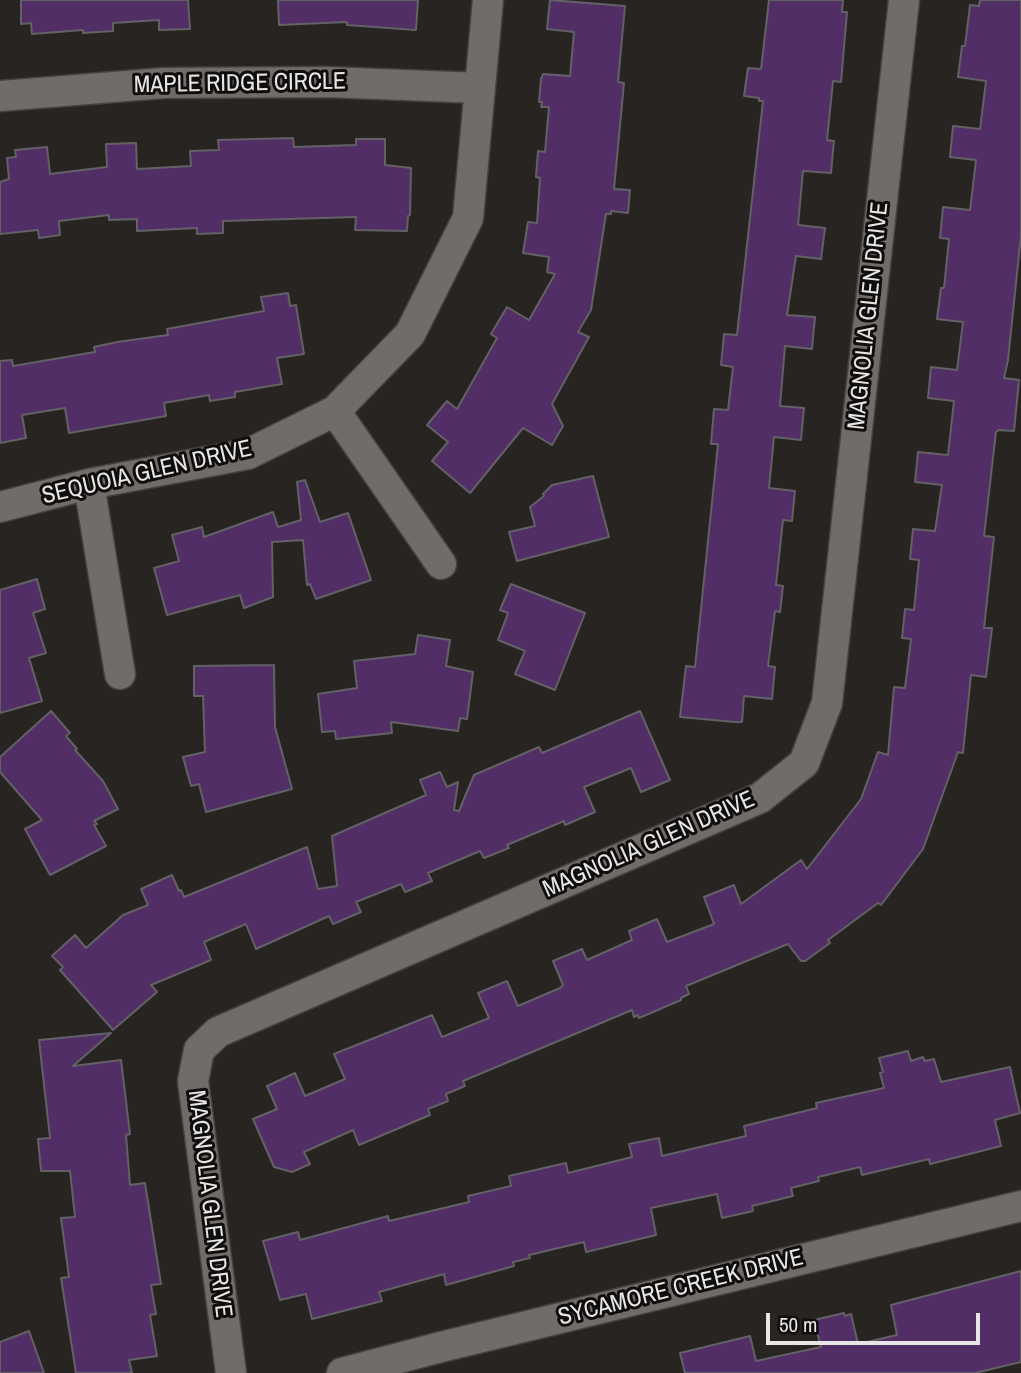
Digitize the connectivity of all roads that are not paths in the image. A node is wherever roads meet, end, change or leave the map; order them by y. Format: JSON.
{"nodes":[{"id":1,"x":488,"y":0,"type":"edge"},
{"id":2,"x":904,"y":0,"type":"edge"},
{"id":3,"x":480,"y":88,"type":"junction"},
{"id":4,"x":0,"y":96,"type":"edge"},
{"id":5,"x":335,"y":411,"type":"junction"},
{"id":6,"x":89,"y":484,"type":"junction"},
{"id":7,"x":0,"y":506,"type":"edge"},
{"id":8,"x":441,"y":564,"type":"dead end"},
{"id":9,"x":120,"y":674,"type":"dead end"},
{"id":10,"x":1021,"y":1206,"type":"edge"},
{"id":11,"x":231,"y":1373,"type":"edge"},
{"id":12,"x":342,"y":1373,"type":"edge"}],
"edges":[{"from":1,"to":3,"type":"street","name":"SEQUOIA GLEN DRIVE"},
{"from":2,"to":11,"type":"street","name":"MAGNOLIA GLEN DRIVE"},
{"from":3,"to":4,"type":"street","name":"MAPLE RIDGE CIRCLE"},
{"from":3,"to":5,"type":"street","name":"SEQUOIA GLEN DRIVE"},
{"from":5,"to":6,"type":"street","name":"SEQUOIA GLEN DRIVE"},
{"from":5,"to":8,"type":"street"},
{"from":6,"to":7,"type":"street","name":"SEQUOIA GLEN DRIVE"},
{"from":6,"to":9,"type":"street"},
{"from":10,"to":12,"type":"street","name":"SYCAMORE CREEK DRIVE"}]}
